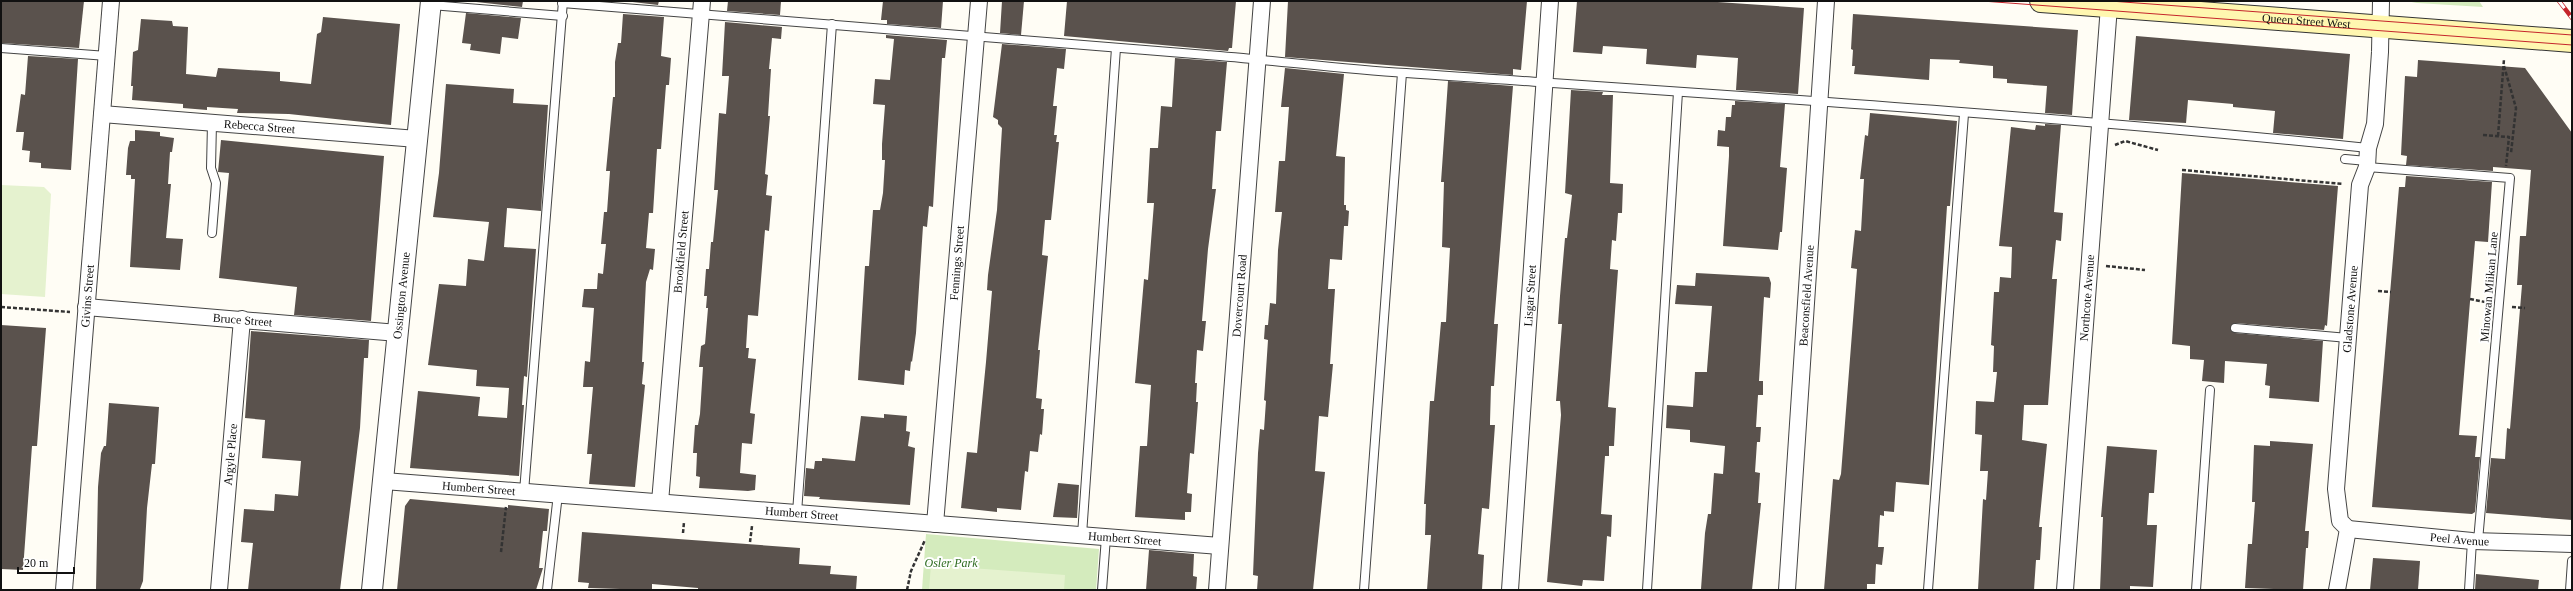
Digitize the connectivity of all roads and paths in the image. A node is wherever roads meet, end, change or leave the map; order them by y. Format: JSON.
{"nodes":[{"id":1,"x":111,"y":1,"type":"edge"},
{"id":2,"x":979,"y":1,"type":"edge"},
{"id":3,"x":1262,"y":1,"type":"edge"},
{"id":4,"x":1550,"y":1,"type":"edge"},
{"id":5,"x":1826,"y":1,"type":"edge"},
{"id":6,"x":2041,"y":1,"type":"edge"},
{"id":7,"x":2381,"y":1,"type":"edge"},
{"id":8,"x":563,"y":2,"type":"edge"},
{"id":9,"x":431,"y":3,"type":"edge"},
{"id":10,"x":2109,"y":6,"type":"junction"},
{"id":11,"x":702,"y":8,"type":"edge"},
{"id":12,"x":563,"y":16,"type":"junction"},
{"id":13,"x":832,"y":24,"type":"junction"},
{"id":14,"x":2382,"y":25,"type":"junction"},
{"id":15,"x":976,"y":38,"type":"junction"},
{"id":16,"x":2572,"y":41,"type":"edge"},
{"id":17,"x":1,"y":48,"type":"edge"},
{"id":18,"x":1116,"y":48,"type":"junction"},
{"id":19,"x":107,"y":56,"type":"junction"},
{"id":20,"x":2504,"y":59,"type":"dead end"},
{"id":21,"x":1257,"y":60,"type":"junction"},
{"id":22,"x":2504,"y":66,"type":"junction"},
{"id":23,"x":1402,"y":73,"type":"junction"},
{"id":24,"x":1542,"y":82,"type":"junction"},
{"id":25,"x":1678,"y":92,"type":"junction"},
{"id":26,"x":1819,"y":102,"type":"junction"},
{"id":27,"x":102,"y":114,"type":"junction"},
{"id":28,"x":1964,"y":114,"type":"junction"},
{"id":29,"x":212,"y":123,"type":"junction"},
{"id":30,"x":2098,"y":124,"type":"junction"},
{"id":31,"x":2483,"y":135,"type":"dead end"},
{"id":32,"x":2498,"y":136,"type":"junction"},
{"id":33,"x":417,"y":139,"type":"junction"},
{"id":34,"x":2111,"y":147,"type":"dead end"},
{"id":35,"x":2158,"y":150,"type":"dead end"},
{"id":36,"x":2511,"y":153,"type":"dead end"},
{"id":37,"x":2367,"y":158,"type":"junction"},
{"id":38,"x":2345,"y":159,"type":"dead end"},
{"id":39,"x":2182,"y":170,"type":"dead end"},
{"id":40,"x":2194,"y":171,"type":"junction"},
{"id":41,"x":2193,"y":174,"type":"dead end"},
{"id":42,"x":2505,"y":178,"type":"junction"},
{"id":43,"x":2343,"y":184,"type":"dead end"},
{"id":44,"x":212,"y":233,"type":"dead end"},
{"id":45,"x":2102,"y":266,"type":"dead end"},
{"id":46,"x":2145,"y":270,"type":"dead end"},
{"id":47,"x":2378,"y":291,"type":"dead end"},
{"id":48,"x":2391,"y":292,"type":"dead end"},
{"id":49,"x":1,"y":307,"type":"edge"},
{"id":50,"x":85,"y":310,"type":"junction"},
{"id":51,"x":242,"y":319,"type":"junction"},
{"id":52,"x":2235,"y":328,"type":"dead end"},
{"id":53,"x":398,"y":333,"type":"junction"},
{"id":54,"x":2348,"y":338,"type":"junction"},
{"id":55,"x":2210,"y":390,"type":"dead end"},
{"id":56,"x":384,"y":480,"type":"junction"},
{"id":57,"x":507,"y":490,"type":"junction"},
{"id":58,"x":524,"y":492,"type":"junction"},
{"id":59,"x":558,"y":494,"type":"junction"},
{"id":60,"x":660,"y":502,"type":"junction"},
{"id":61,"x":797,"y":513,"type":"junction"},
{"id":62,"x":752,"y":518,"type":"dead end"},
{"id":63,"x":2348,"y":529,"type":"junction"},
{"id":64,"x":931,"y":530,"type":"junction"},
{"id":65,"x":1082,"y":536,"type":"junction"},
{"id":66,"x":1106,"y":538,"type":"junction"},
{"id":67,"x":2475,"y":541,"type":"junction"},
{"id":68,"x":750,"y":542,"type":"dead end"},
{"id":69,"x":2572,"y":544,"type":"edge"},
{"id":70,"x":1220,"y":546,"type":"junction"},
{"id":71,"x":501,"y":552,"type":"dead end"},
{"id":72,"x":2572,"y":561,"type":"edge"},
{"id":73,"x":64,"y":590,"type":"edge"},
{"id":74,"x":219,"y":590,"type":"edge"},
{"id":75,"x":372,"y":590,"type":"edge"},
{"id":76,"x":547,"y":590,"type":"edge"},
{"id":77,"x":907,"y":590,"type":"edge"},
{"id":78,"x":1102,"y":590,"type":"edge"},
{"id":79,"x":1217,"y":590,"type":"edge"},
{"id":80,"x":1364,"y":590,"type":"edge"},
{"id":81,"x":1510,"y":590,"type":"edge"},
{"id":82,"x":1647,"y":590,"type":"edge"},
{"id":83,"x":1787,"y":590,"type":"edge"},
{"id":84,"x":1928,"y":590,"type":"edge"},
{"id":85,"x":2065,"y":590,"type":"edge"},
{"id":86,"x":2196,"y":590,"type":"edge"},
{"id":87,"x":2337,"y":590,"type":"edge"},
{"id":88,"x":2469,"y":590,"type":"edge"},
{"id":89,"x":2570,"y":590,"type":"edge"}],
"edges":[{"from":1,"to":19,"type":"street","name":"Givins Street"},
{"from":2,"to":15,"type":"street","name":"Fennings Street"},
{"from":3,"to":21,"type":"street","name":"Dovercourt Road"},
{"from":4,"to":24,"type":"street","name":"Lisgar Street"},
{"from":5,"to":26,"type":"street","name":"Beaconsfield Avenue"},
{"from":6,"to":10,"type":"main road","name":"Queen Street West"},
{"from":7,"to":14,"type":"street","name":"Gladstone Avenue"},
{"from":8,"to":11,"type":"lane"},
{"from":8,"to":12,"type":"lane"},
{"from":9,"to":12,"type":"lane"},
{"from":9,"to":33,"type":"street","name":"Ossington Avenue"},
{"from":10,"to":14,"type":"main road","name":"Queen Street West"},
{"from":10,"to":30,"type":"street","name":"Northcote Avenue"},
{"from":11,"to":13,"type":"lane"},
{"from":11,"to":60,"type":"street","name":"Brookfield Street"},
{"from":12,"to":58,"type":"lane"},
{"from":13,"to":15,"type":"lane"},
{"from":13,"to":61,"type":"lane"},
{"from":14,"to":16,"type":"main road","name":"Queen Street West"},
{"from":14,"to":37,"type":"street","name":"Gladstone Avenue"},
{"from":15,"to":18,"type":"lane"},
{"from":15,"to":64,"type":"street","name":"Fennings Street"},
{"from":17,"to":19,"type":"lane"},
{"from":18,"to":21,"type":"lane"},
{"from":18,"to":65,"type":"lane"},
{"from":19,"to":27,"type":"street","name":"Givins Street"},
{"from":20,"to":22,"type":"path"},
{"from":21,"to":23,"type":"lane"},
{"from":21,"to":70,"type":"street","name":"Dovercourt Road"},
{"from":22,"to":32,"type":"path"},
{"from":22,"to":36,"type":"path"},
{"from":23,"to":24,"type":"lane"},
{"from":23,"to":80,"type":"lane"},
{"from":24,"to":25,"type":"lane"},
{"from":24,"to":81,"type":"street","name":"Lisgar Street"},
{"from":25,"to":26,"type":"lane"},
{"from":25,"to":82,"type":"lane"},
{"from":26,"to":28,"type":"lane"},
{"from":26,"to":83,"type":"street","name":"Beaconsfield Avenue"},
{"from":27,"to":29,"type":"street","name":"Rebecca Street"},
{"from":27,"to":50,"type":"street","name":"Givins Street"},
{"from":28,"to":30,"type":"lane"},
{"from":28,"to":84,"type":"lane"},
{"from":29,"to":33,"type":"street","name":"Rebecca Street"},
{"from":29,"to":44,"type":"lane"},
{"from":30,"to":37,"type":"lane"},
{"from":30,"to":85,"type":"street","name":"Northcote Avenue"},
{"from":31,"to":32,"type":"path"},
{"from":32,"to":42,"type":"path"},
{"from":33,"to":53,"type":"street","name":"Ossington Avenue"},
{"from":34,"to":35,"type":"path"},
{"from":37,"to":38,"type":"lane"},
{"from":37,"to":42,"type":"lane"},
{"from":37,"to":54,"type":"street","name":"Gladstone Avenue"},
{"from":39,"to":40,"type":"path"},
{"from":40,"to":41,"type":"path"},
{"from":40,"to":43,"type":"path"},
{"from":42,"to":67,"type":"lane","name":"Minowan Miikan Lane"},
{"from":45,"to":46,"type":"path"},
{"from":47,"to":48,"type":"path"},
{"from":49,"to":50,"type":"path"},
{"from":50,"to":51,"type":"street","name":"Bruce Street"},
{"from":50,"to":73,"type":"street","name":"Givins Street"},
{"from":51,"to":53,"type":"street","name":"Bruce Street"},
{"from":51,"to":74,"type":"street","name":"Argyle Place"},
{"from":52,"to":54,"type":"lane"},
{"from":53,"to":56,"type":"street","name":"Ossington Avenue"},
{"from":54,"to":63,"type":"street","name":"Gladstone Avenue"},
{"from":55,"to":86,"type":"lane"},
{"from":56,"to":57,"type":"street","name":"Humbert Street"},
{"from":56,"to":75,"type":"street","name":"Ossington Avenue"},
{"from":57,"to":58,"type":"street","name":"Humbert Street"},
{"from":57,"to":71,"type":"path"},
{"from":58,"to":59,"type":"street","name":"Humbert Street"},
{"from":59,"to":60,"type":"street","name":"Humbert Street"},
{"from":59,"to":76,"type":"lane"},
{"from":60,"to":61,"type":"street","name":"Humbert Street"},
{"from":61,"to":64,"type":"street","name":"Humbert Street"},
{"from":62,"to":68,"type":"path"},
{"from":63,"to":67,"type":"street","name":"Peel Avenue"},
{"from":63,"to":87,"type":"street"},
{"from":64,"to":65,"type":"street","name":"Humbert Street"},
{"from":64,"to":77,"type":"path"},
{"from":65,"to":66,"type":"street","name":"Humbert Street"},
{"from":66,"to":70,"type":"street","name":"Humbert Street"},
{"from":66,"to":78,"type":"lane"},
{"from":67,"to":69,"type":"street","name":"Peel Avenue"},
{"from":67,"to":88,"type":"lane","name":"Minowan Miikan Lane"},
{"from":70,"to":79,"type":"street","name":"Dovercourt Road"},
{"from":72,"to":89,"type":"lane"}]}
